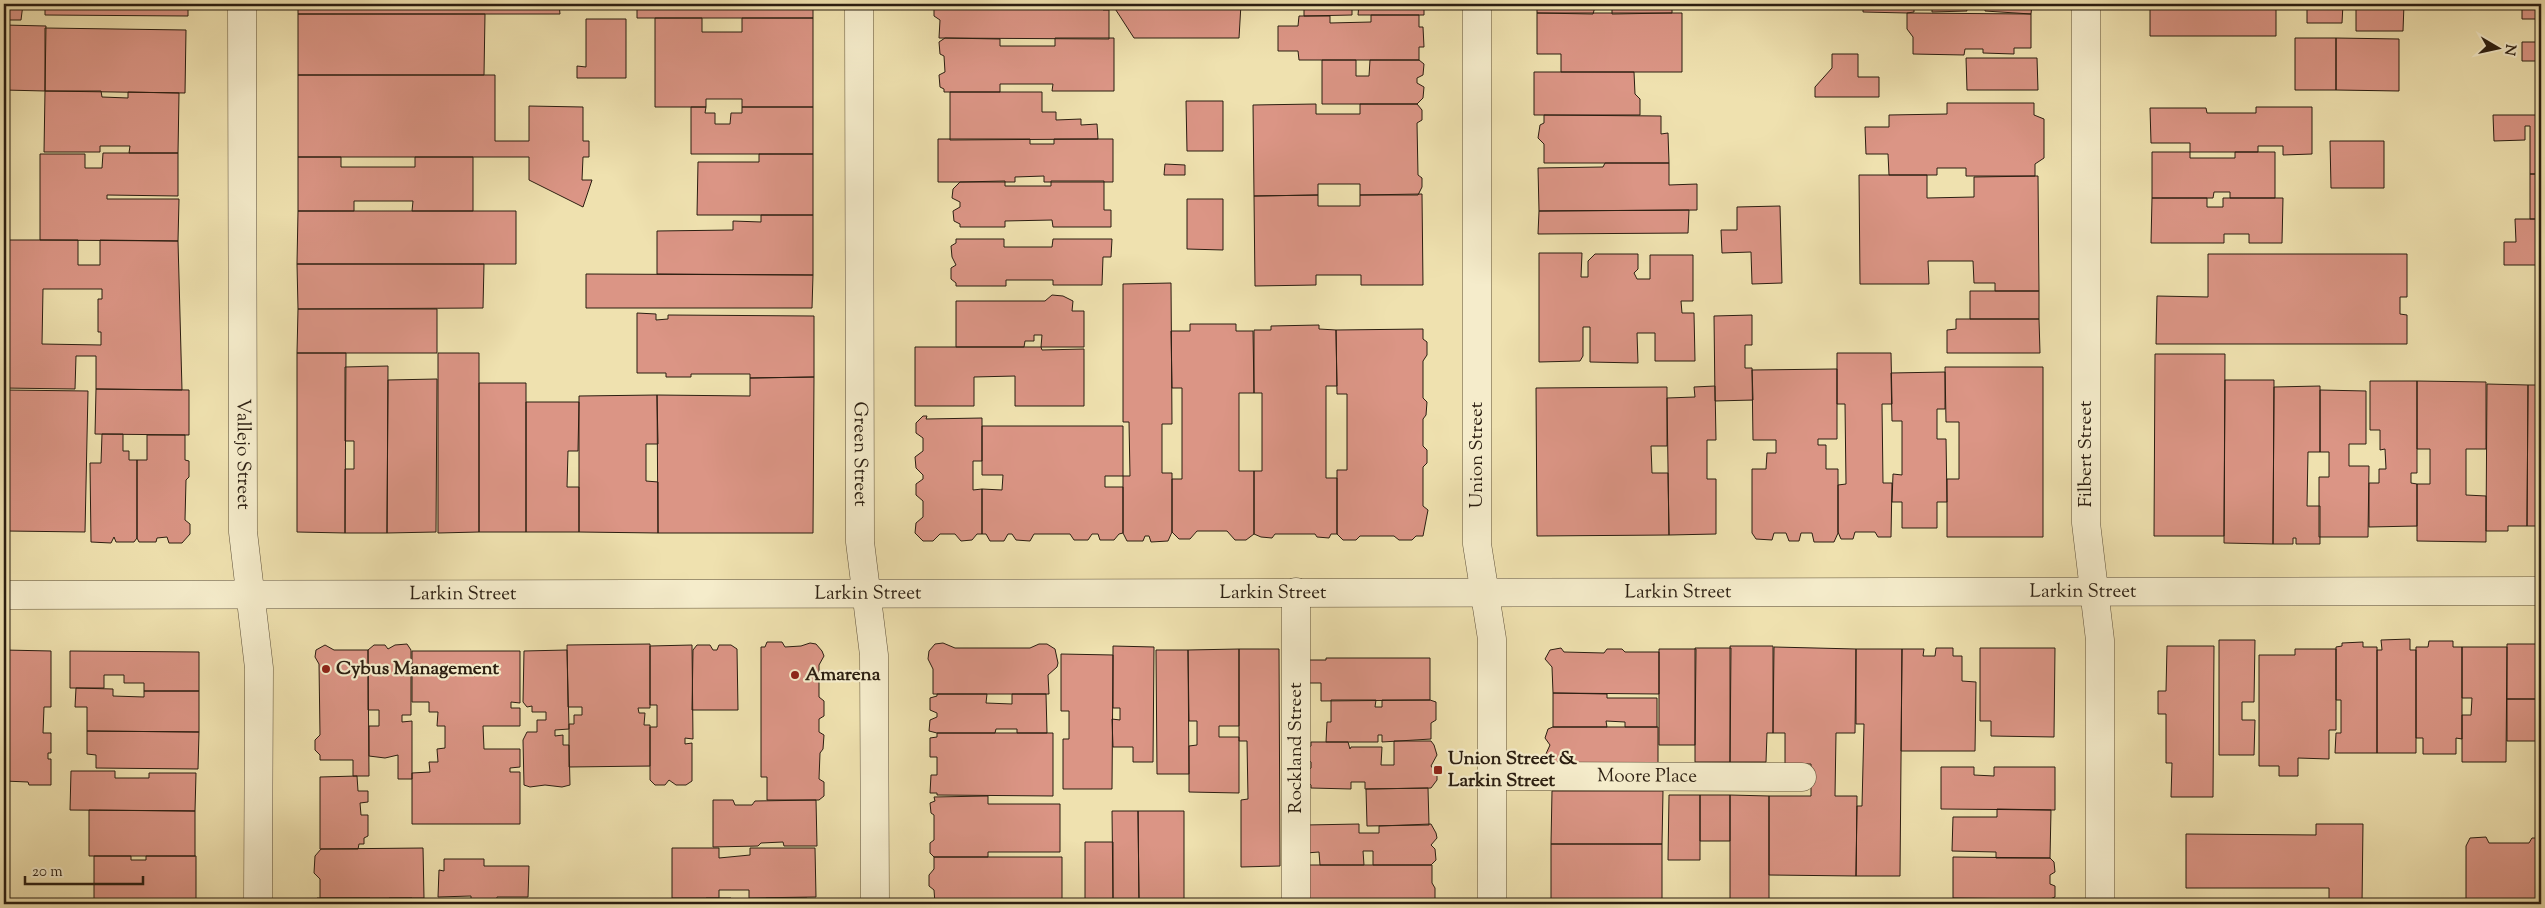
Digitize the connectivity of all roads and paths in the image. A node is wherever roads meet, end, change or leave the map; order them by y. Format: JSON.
{"nodes":[{"id":1,"x":242,"y":4,"type":"edge"},
{"id":2,"x":859,"y":4,"type":"edge"},
{"id":3,"x":1477,"y":4,"type":"edge"},
{"id":4,"x":2086,"y":4,"type":"edge"},
{"id":5,"x":2541,"y":591,"type":"edge"},
{"id":6,"x":1296,"y":592,"type":"junction"},
{"id":7,"x":1485,"y":592,"type":"junction"},
{"id":8,"x":2095,"y":592,"type":"junction"},
{"id":9,"x":866,"y":593,"type":"junction"},
{"id":10,"x":251,"y":594,"type":"junction"},
{"id":11,"x":4,"y":595,"type":"edge"},
{"id":12,"x":1492,"y":776,"type":"junction"},
{"id":13,"x":1802,"y":777,"type":"dead end"},
{"id":14,"x":258,"y":904,"type":"edge"},
{"id":15,"x":875,"y":904,"type":"edge"},
{"id":16,"x":1296,"y":904,"type":"edge"},
{"id":17,"x":1492,"y":904,"type":"edge"},
{"id":18,"x":2100,"y":904,"type":"edge"}],
"edges":[{"from":1,"to":10,"type":"street","name":"Vallejo Street"},
{"from":2,"to":9,"type":"street","name":"Green Street"},
{"from":3,"to":7,"type":"street","name":"Union Street"},
{"from":4,"to":8,"type":"street","name":"Filbert Street"},
{"from":5,"to":8,"type":"street","name":"Larkin Street"},
{"from":6,"to":7,"type":"street","name":"Larkin Street"},
{"from":6,"to":9,"type":"street","name":"Larkin Street"},
{"from":6,"to":16,"type":"street","name":"Rockland Street"},
{"from":7,"to":8,"type":"street","name":"Larkin Street"},
{"from":7,"to":12,"type":"street","name":"Union Street"},
{"from":8,"to":18,"type":"street","name":"Filbert Street"},
{"from":9,"to":10,"type":"street","name":"Larkin Street"},
{"from":9,"to":15,"type":"street","name":"Green Street"},
{"from":10,"to":11,"type":"street","name":"Larkin Street"},
{"from":10,"to":14,"type":"street","name":"Vallejo Street"},
{"from":12,"to":13,"type":"street","name":"Moore Place"},
{"from":12,"to":17,"type":"street","name":"Union Street"}]}
